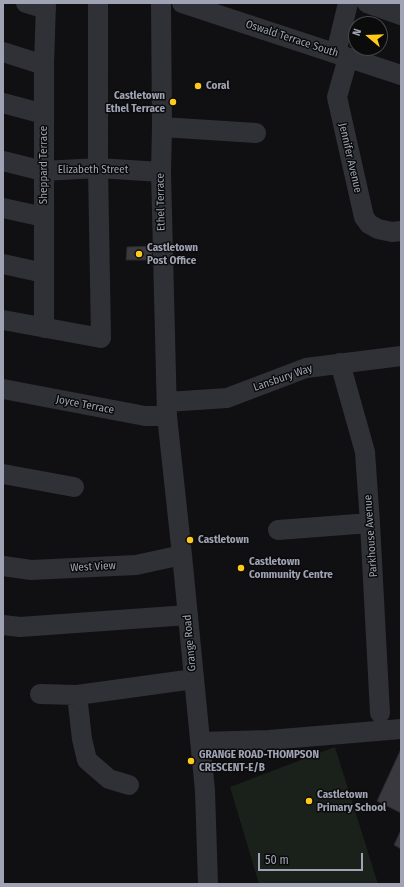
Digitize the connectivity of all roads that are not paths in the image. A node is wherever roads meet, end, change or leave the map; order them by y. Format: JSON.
{"nodes":[{"id":1,"x":26,"y":3,"type":"edge"},
{"id":2,"x":98,"y":3,"type":"edge"},
{"id":3,"x":161,"y":3,"type":"edge"},
{"id":4,"x":182,"y":3,"type":"edge"},
{"id":5,"x":348,"y":3,"type":"edge"},
{"id":6,"x":367,"y":3,"type":"edge"},
{"id":7,"x":46,"y":6,"type":"edge"},
{"id":8,"x":401,"y":15,"type":"edge"},
{"id":9,"x":3,"y":52,"type":"edge"},
{"id":10,"x":342,"y":55,"type":"junction"},
{"id":11,"x":44,"y":65,"type":"junction"},
{"id":12,"x":401,"y":75,"type":"edge"},
{"id":13,"x":3,"y":103,"type":"edge"},
{"id":14,"x":44,"y":114,"type":"junction"},
{"id":15,"x":162,"y":127,"type":"junction"},
{"id":16,"x":256,"y":133,"type":"dead end"},
{"id":17,"x":3,"y":161,"type":"edge"},
{"id":18,"x":98,"y":168,"type":"junction"},
{"id":19,"x":43,"y":171,"type":"junction"},
{"id":20,"x":161,"y":172,"type":"junction"},
{"id":21,"x":3,"y":208,"type":"edge"},
{"id":22,"x":44,"y":217,"type":"junction"},
{"id":23,"x":401,"y":231,"type":"edge"},
{"id":24,"x":3,"y":264,"type":"edge"},
{"id":25,"x":44,"y":273,"type":"junction"},
{"id":26,"x":3,"y":320,"type":"edge"},
{"id":27,"x":44,"y":328,"type":"junction"},
{"id":28,"x":401,"y":356,"type":"edge"},
{"id":29,"x":340,"y":363,"type":"junction"},
{"id":30,"x":3,"y":389,"type":"edge"},
{"id":31,"x":167,"y":409,"type":"junction"},
{"id":32,"x":3,"y":474,"type":"edge"},
{"id":33,"x":74,"y":487,"type":"dead end"},
{"id":34,"x":370,"y":523,"type":"junction"},
{"id":35,"x":278,"y":530,"type":"dead end"},
{"id":36,"x":182,"y":555,"type":"junction"},
{"id":37,"x":3,"y":566,"type":"edge"},
{"id":38,"x":188,"y":615,"type":"junction"},
{"id":39,"x":3,"y":625,"type":"edge"},
{"id":40,"x":194,"y":679,"type":"junction"},
{"id":41,"x":40,"y":694,"type":"dead end"},
{"id":42,"x":77,"y":695,"type":"junction"},
{"id":43,"x":380,"y":713,"type":"dead end"},
{"id":44,"x":401,"y":729,"type":"edge"},
{"id":45,"x":200,"y":742,"type":"junction"},
{"id":46,"x":129,"y":785,"type":"dead end"},
{"id":47,"x":208,"y":884,"type":"edge"}],
"edges":[{"from":1,"to":7,"type":"street"},
{"from":2,"to":18,"type":"street"},
{"from":3,"to":15,"type":"street","name":"Ethel Terrace"},
{"from":4,"to":10,"type":"street","name":"Oswald Terrace South"},
{"from":5,"to":10,"type":"street","name":"Jennifer Avenue"},
{"from":6,"to":8,"type":"street"},
{"from":7,"to":11,"type":"street","name":"Sheppard Terrace"},
{"from":9,"to":11,"type":"street"},
{"from":10,"to":12,"type":"street","name":"Oswald Terrace South"},
{"from":10,"to":23,"type":"street","name":"Jennifer Avenue"},
{"from":11,"to":14,"type":"street","name":"Sheppard Terrace"},
{"from":13,"to":14,"type":"street"},
{"from":14,"to":19,"type":"street","name":"Sheppard Terrace"},
{"from":15,"to":16,"type":"street"},
{"from":15,"to":20,"type":"street","name":"Ethel Terrace"},
{"from":17,"to":19,"type":"street","name":"Elizabeth Street"},
{"from":18,"to":19,"type":"street","name":"Elizabeth Street"},
{"from":18,"to":20,"type":"street","name":"Elizabeth Street"},
{"from":18,"to":27,"type":"street"},
{"from":19,"to":22,"type":"street","name":"Sheppard Terrace"},
{"from":20,"to":31,"type":"street","name":"Ethel Terrace"},
{"from":21,"to":22,"type":"street"},
{"from":22,"to":25,"type":"street","name":"Sheppard Terrace"},
{"from":24,"to":25,"type":"street"},
{"from":25,"to":27,"type":"street","name":"Sheppard Terrace"},
{"from":26,"to":27,"type":"street"},
{"from":28,"to":29,"type":"street","name":"Lansbury Way"},
{"from":29,"to":31,"type":"street","name":"Lansbury Way"},
{"from":29,"to":34,"type":"street","name":"Parkhouse Avenue"},
{"from":30,"to":31,"type":"street","name":"Joyce Terrace"},
{"from":31,"to":36,"type":"street","name":"Grange Road"},
{"from":32,"to":33,"type":"street"},
{"from":34,"to":35,"type":"street"},
{"from":34,"to":43,"type":"street","name":"Parkhouse Avenue"},
{"from":36,"to":37,"type":"street","name":"West View"},
{"from":36,"to":38,"type":"street","name":"Grange Road"},
{"from":38,"to":39,"type":"street"},
{"from":38,"to":40,"type":"street","name":"Grange Road"},
{"from":40,"to":42,"type":"street"},
{"from":40,"to":45,"type":"street","name":"Grange Road"},
{"from":41,"to":42,"type":"street"},
{"from":42,"to":46,"type":"street"},
{"from":44,"to":45,"type":"street"},
{"from":45,"to":47,"type":"street","name":"Grange Road"}]}
